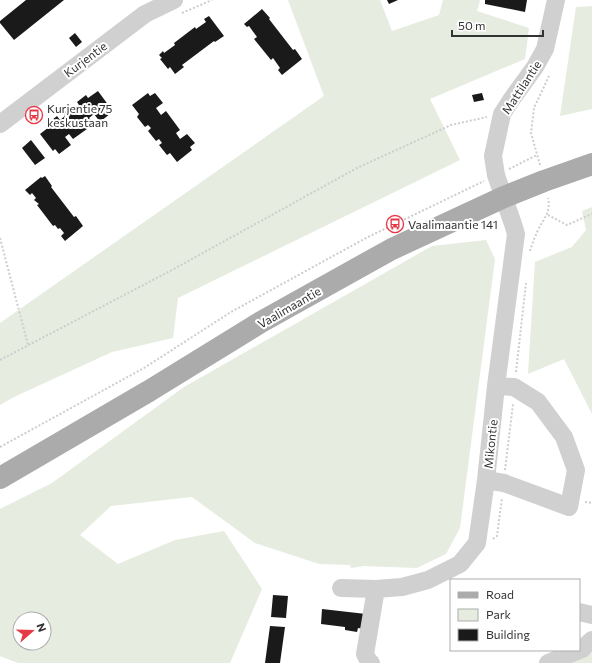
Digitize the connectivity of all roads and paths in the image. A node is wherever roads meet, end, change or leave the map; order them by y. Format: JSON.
{"nodes":[{"id":1,"x":174,"y":0,"type":"edge"},
{"id":2,"x":556,"y":0,"type":"edge"},
{"id":3,"x":549,"y":75,"type":"dead end"},
{"id":4,"x":502,"y":114,"type":"junction"},
{"id":5,"x":0,"y":124,"type":"edge"},
{"id":6,"x":537,"y":155,"type":"junction"},
{"id":7,"x":592,"y":164,"type":"edge"},
{"id":8,"x":496,"y":175,"type":"junction"},
{"id":9,"x":544,"y":181,"type":"junction"},
{"id":10,"x":504,"y":197,"type":"junction"},
{"id":11,"x":592,"y":214,"type":"edge"},
{"id":12,"x":547,"y":215,"type":"junction"},
{"id":13,"x":0,"y":238,"type":"edge"},
{"id":14,"x":529,"y":252,"type":"dead end"},
{"id":15,"x":527,"y":276,"type":"dead end"},
{"id":16,"x":28,"y":346,"type":"junction"},
{"id":17,"x":0,"y":360,"type":"edge"},
{"id":18,"x":496,"y":386,"type":"junction"},
{"id":19,"x":514,"y":387,"type":"junction"},
{"id":20,"x":0,"y":447,"type":"edge"},
{"id":21,"x":0,"y":478,"type":"edge"},
{"id":22,"x":486,"y":480,"type":"junction"},
{"id":23,"x":504,"y":483,"type":"junction"},
{"id":24,"x":477,"y":543,"type":"junction"},
{"id":25,"x":342,"y":588,"type":"dead end"},
{"id":26,"x":376,"y":589,"type":"junction"},
{"id":27,"x":580,"y":612,"type":"edge"},
{"id":28,"x":592,"y":615,"type":"edge"},
{"id":29,"x":592,"y":640,"type":"edge"},
{"id":30,"x":580,"y":650,"type":"edge"},
{"id":31,"x":577,"y":651,"type":"edge"},
{"id":32,"x":372,"y":663,"type":"edge"},
{"id":33,"x":548,"y":663,"type":"edge"}],
"edges":[{"from":1,"to":5,"type":"street","name":"Kurjentie"},
{"from":2,"to":4,"type":"street","name":"Mattilantie"},
{"from":3,"to":6,"type":"path"},
{"from":4,"to":8,"type":"street","name":"Mattilantie"},
{"from":4,"to":16,"type":"path"},
{"from":6,"to":8,"type":"path"},
{"from":6,"to":9,"type":"path"},
{"from":7,"to":9,"type":"main road","name":"Vaalimaantie"},
{"from":8,"to":10,"type":"street","name":"Mattilantie"},
{"from":8,"to":20,"type":"path"},
{"from":9,"to":10,"type":"main road","name":"Vaalimaantie"},
{"from":9,"to":12,"type":"path"},
{"from":10,"to":18,"type":"street","name":"Mikontie"},
{"from":10,"to":21,"type":"main road","name":"Vaalimaantie"},
{"from":11,"to":12,"type":"path"},
{"from":12,"to":14,"type":"path"},
{"from":13,"to":16,"type":"path"},
{"from":15,"to":19,"type":"path"},
{"from":16,"to":17,"type":"path"},
{"from":18,"to":19,"type":"street"},
{"from":18,"to":22,"type":"street","name":"Mikontie"},
{"from":19,"to":23,"type":"path"},
{"from":19,"to":23,"type":"street"},
{"from":22,"to":23,"type":"street"},
{"from":22,"to":24,"type":"street","name":"Mikontie"},
{"from":23,"to":24,"type":"path"},
{"from":24,"to":26,"type":"street"},
{"from":25,"to":26,"type":"street"},
{"from":26,"to":32,"type":"street"},
{"from":27,"to":28,"type":"street"},
{"from":29,"to":30,"type":"street"},
{"from":31,"to":33,"type":"street"}]}
